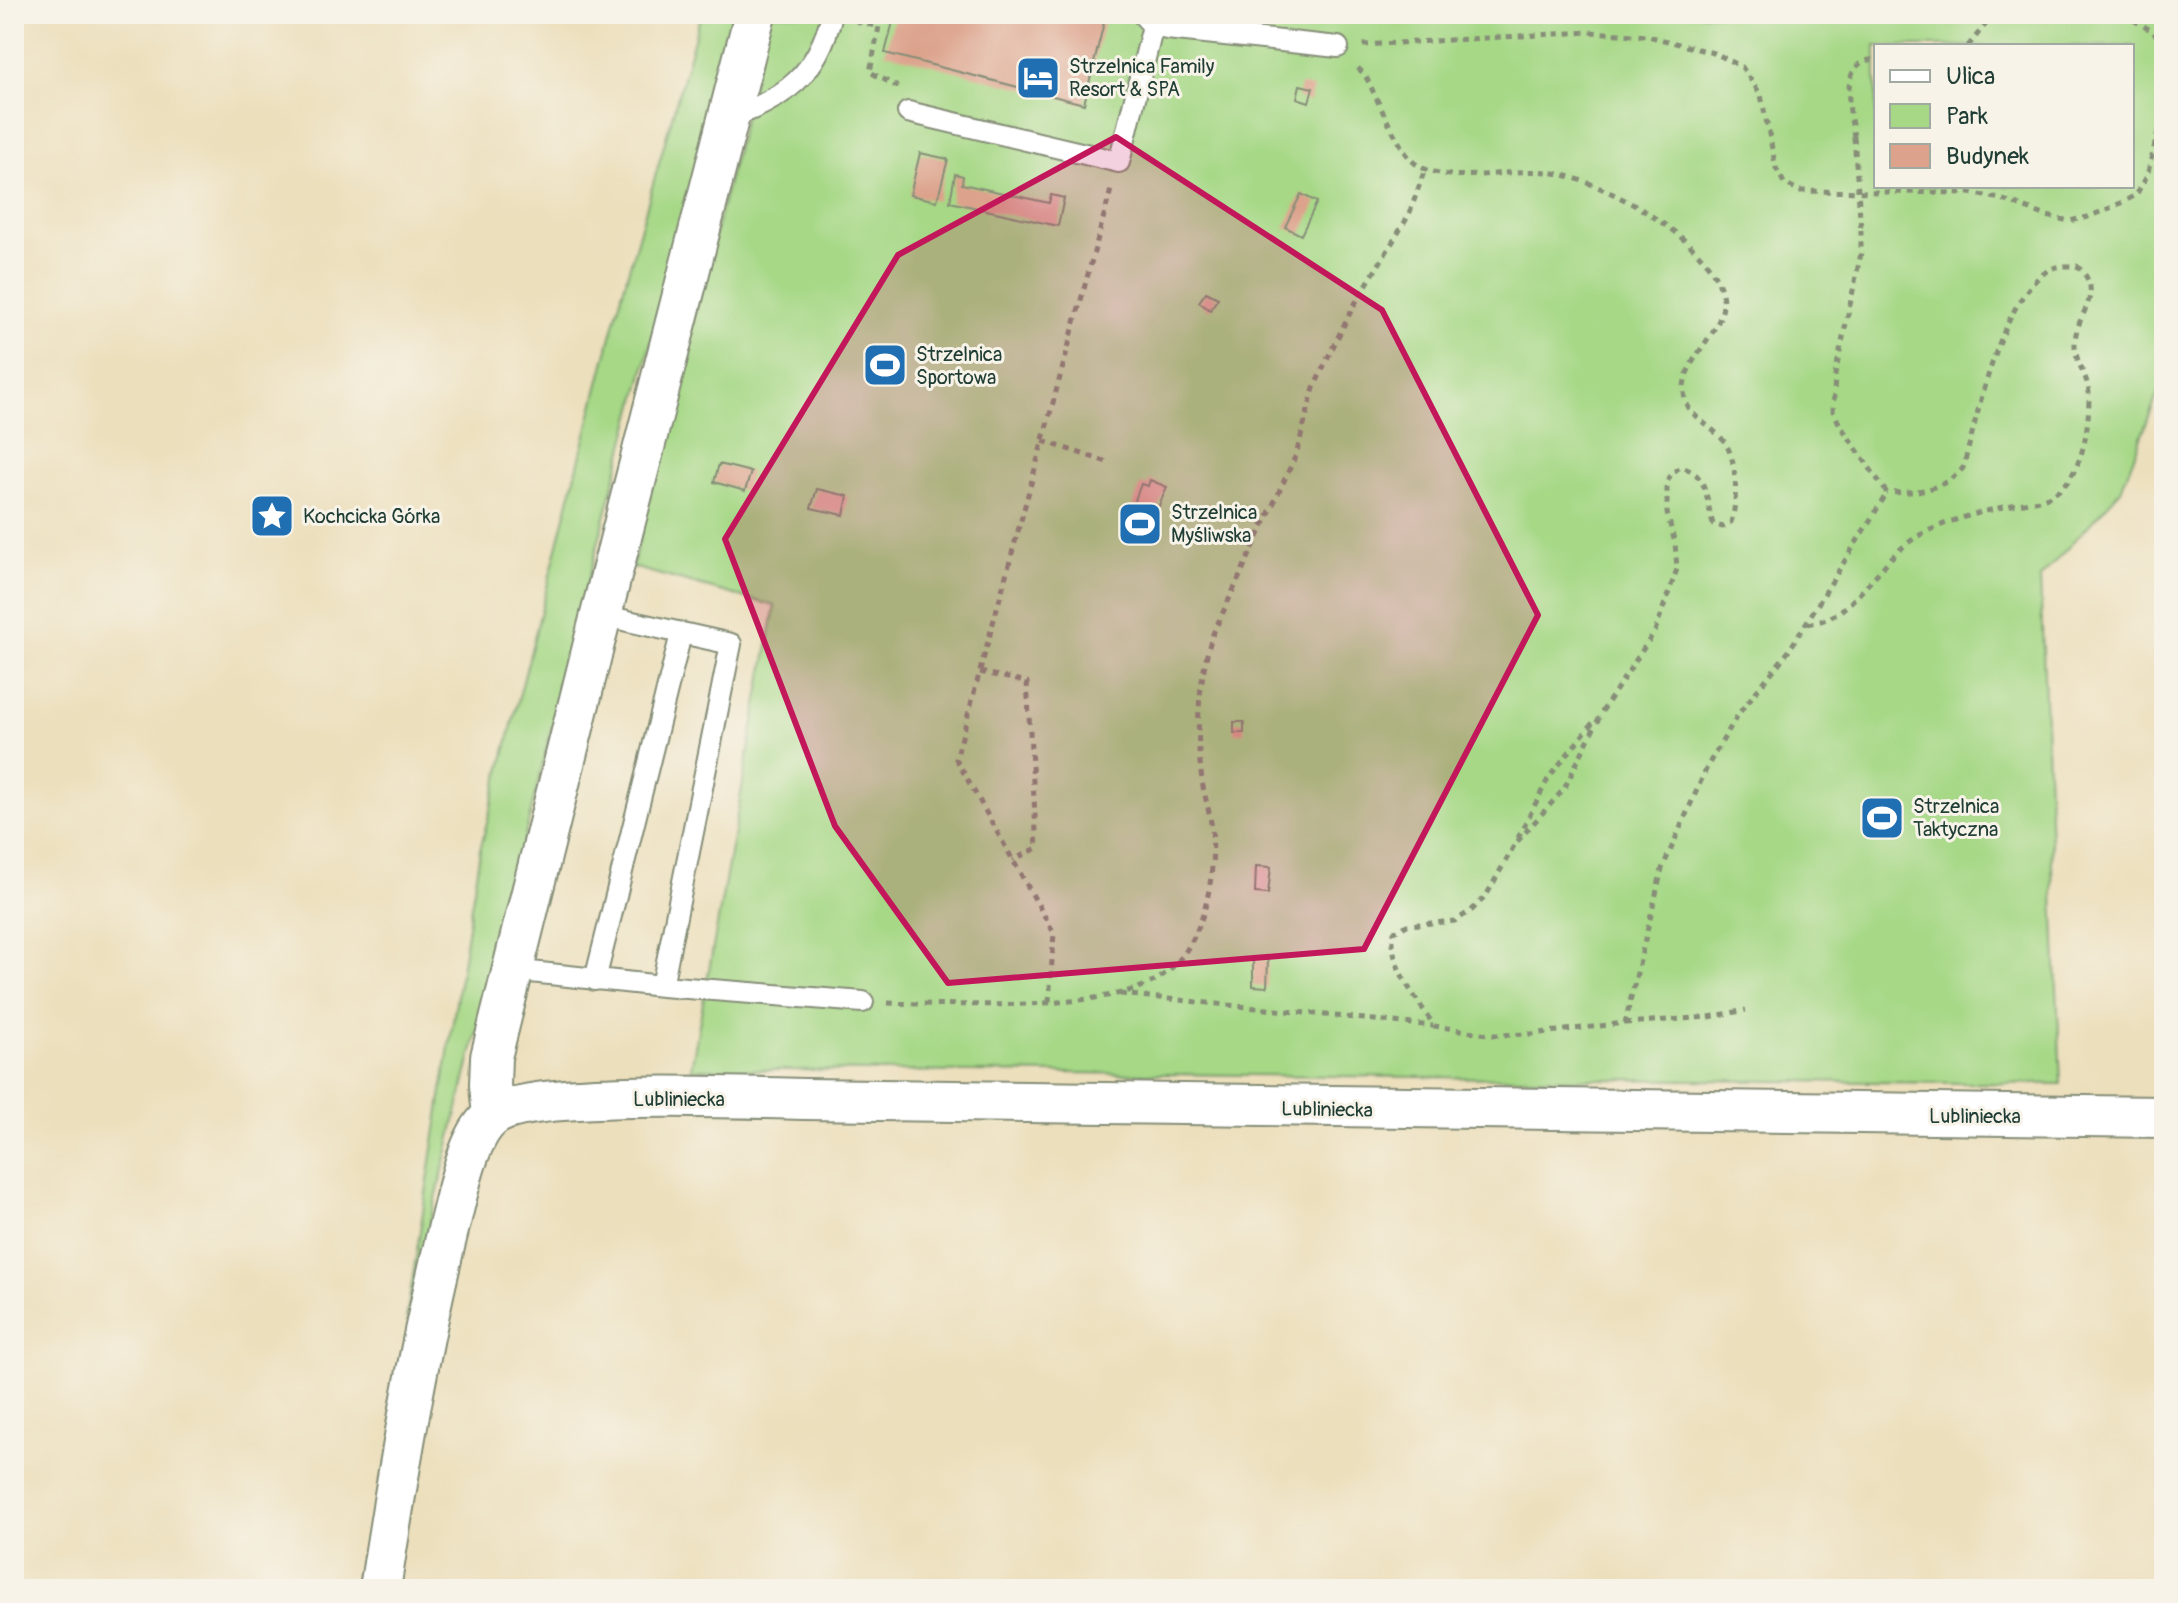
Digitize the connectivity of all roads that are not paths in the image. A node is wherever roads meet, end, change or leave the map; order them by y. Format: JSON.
{"nodes":[{"id":1,"x":755,"y":14,"type":"edge"},
{"id":2,"x":832,"y":14,"type":"edge"},
{"id":3,"x":1148,"y":20,"type":"edge"},
{"id":4,"x":1338,"y":47,"type":"road end"},
{"id":5,"x":908,"y":112,"type":"road end"},
{"id":6,"x":729,"y":118,"type":"junction"},
{"id":7,"x":601,"y":615,"type":"junction"},
{"id":8,"x":681,"y":634,"type":"junction"},
{"id":9,"x":512,"y":970,"type":"junction"},
{"id":10,"x":595,"y":980,"type":"junction"},
{"id":11,"x":662,"y":986,"type":"junction"},
{"id":12,"x":863,"y":1002,"type":"road end"},
{"id":13,"x":493,"y":1116,"type":"junction"},
{"id":14,"x":2164,"y":1117,"type":"edge"},
{"id":15,"x":380,"y":1589,"type":"edge"}],
"edges":[{"from":1,"to":6,"type":"street"},
{"from":2,"to":6,"type":"lane"},
{"from":3,"to":4,"type":"lane"},
{"from":3,"to":5,"type":"lane"},
{"from":6,"to":7,"type":"street"},
{"from":7,"to":8,"type":"lane"},
{"from":7,"to":9,"type":"street"},
{"from":8,"to":10,"type":"lane"},
{"from":8,"to":11,"type":"lane"},
{"from":9,"to":10,"type":"lane"},
{"from":9,"to":13,"type":"street"},
{"from":10,"to":11,"type":"lane"},
{"from":11,"to":12,"type":"lane"},
{"from":13,"to":14,"type":"street","name":"Lubliniecka"},
{"from":13,"to":15,"type":"street"}]}
